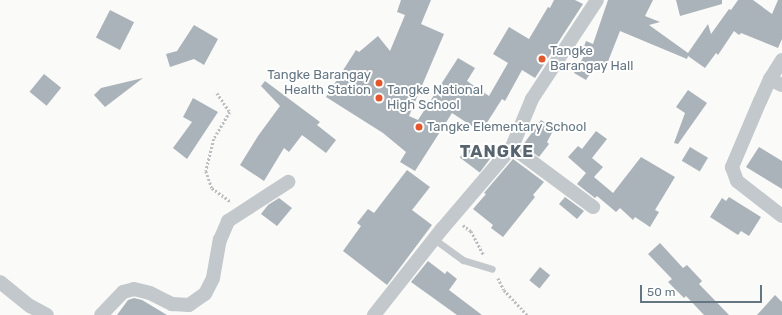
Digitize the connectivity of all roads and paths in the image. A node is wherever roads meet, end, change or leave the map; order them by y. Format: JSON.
{"nodes":[{"id":1,"x":597,"y":0,"type":"edge"},
{"id":2,"x":782,"y":60,"type":"edge"},
{"id":3,"x":776,"y":82,"type":"edge"},
{"id":4,"x":217,"y":92,"type":"dead end"},
{"id":5,"x":512,"y":147,"type":"junction"},
{"id":6,"x":288,"y":182,"type":"dead end"},
{"id":7,"x":593,"y":207,"type":"dead end"},
{"id":8,"x":238,"y":214,"type":"junction"},
{"id":9,"x":782,"y":216,"type":"edge"},
{"id":10,"x":434,"y":239,"type":"junction"},
{"id":11,"x":492,"y":269,"type":"dead end"},
{"id":12,"x":0,"y":282,"type":"edge"},
{"id":13,"x":47,"y":315,"type":"edge"},
{"id":14,"x":101,"y":315,"type":"edge"},
{"id":15,"x":374,"y":315,"type":"edge"}],
"edges":[{"from":1,"to":5,"type":"street"},
{"from":2,"to":3,"type":"street"},
{"from":3,"to":9,"type":"street"},
{"from":4,"to":8,"type":"path"},
{"from":5,"to":7,"type":"street"},
{"from":5,"to":10,"type":"street"},
{"from":6,"to":8,"type":"street"},
{"from":8,"to":14,"type":"street"},
{"from":10,"to":11,"type":"lane"},
{"from":10,"to":15,"type":"street"},
{"from":12,"to":13,"type":"street"}]}
